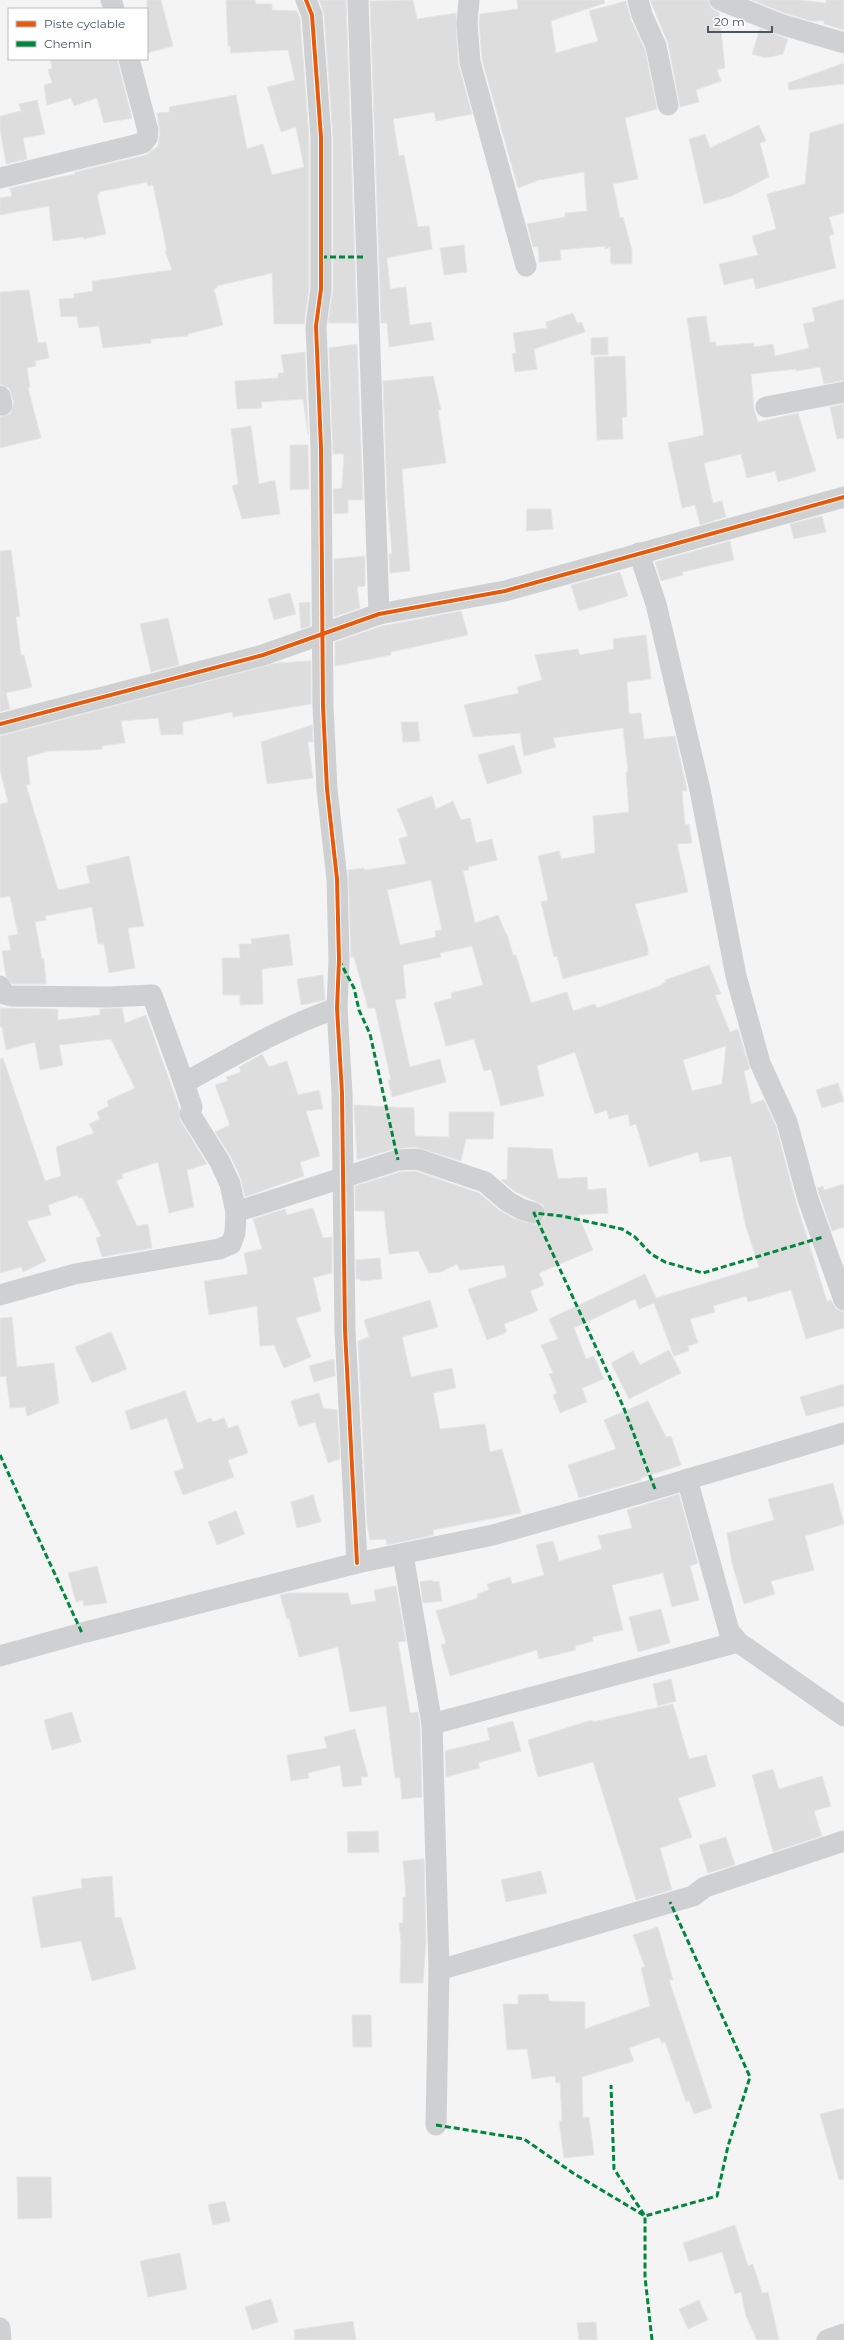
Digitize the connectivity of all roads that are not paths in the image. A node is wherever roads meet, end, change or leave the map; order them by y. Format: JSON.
{"nodes":[{"id":1,"x":306,"y":0,"type":"edge"},
{"id":2,"x":358,"y":0,"type":"edge"},
{"id":3,"x":469,"y":0,"type":"edge"},
{"id":4,"x":638,"y":0,"type":"edge"},
{"id":5,"x":720,"y":0,"type":"edge"},
{"id":6,"x":844,"y":43,"type":"edge"},
{"id":7,"x":129,"y":60,"type":"edge"},
{"id":8,"x":668,"y":105,"type":"dead end"},
{"id":9,"x":0,"y":178,"type":"edge"},
{"id":10,"x":526,"y":266,"type":"dead end"},
{"id":11,"x":844,"y":392,"type":"edge"},
{"id":12,"x":766,"y":407,"type":"dead end"},
{"id":13,"x":844,"y":497,"type":"edge"},
{"id":14,"x":639,"y":553,"type":"junction"},
{"id":15,"x":379,"y":614,"type":"junction"},
{"id":16,"x":322,"y":635,"type":"junction"},
{"id":17,"x":0,"y":724,"type":"edge"},
{"id":18,"x":0,"y":986,"type":"edge"},
{"id":19,"x":337,"y":1008,"type":"junction"},
{"id":20,"x":184,"y":1083,"type":"junction"},
{"id":21,"x":343,"y":1177,"type":"junction"},
{"id":22,"x":236,"y":1212,"type":"junction"},
{"id":23,"x":534,"y":1213,"type":"dead end"},
{"id":24,"x":0,"y":1295,"type":"edge"},
{"id":25,"x":844,"y":1300,"type":"edge"},
{"id":26,"x":844,"y":1432,"type":"edge"},
{"id":27,"x":687,"y":1480,"type":"junction"},
{"id":28,"x":403,"y":1555,"type":"junction"},
{"id":29,"x":357,"y":1563,"type":"junction"},
{"id":30,"x":738,"y":1642,"type":"junction"},
{"id":31,"x":0,"y":1656,"type":"edge"},
{"id":32,"x":844,"y":1716,"type":"edge"},
{"id":33,"x":432,"y":1724,"type":"junction"},
{"id":34,"x":844,"y":1841,"type":"edge"},
{"id":35,"x":439,"y":1970,"type":"junction"},
{"id":36,"x":436,"y":2125,"type":"dead end"},
{"id":37,"x":0,"y":2328,"type":"edge"},
{"id":38,"x":844,"y":2334,"type":"edge"},
{"id":39,"x":1,"y":2340,"type":"edge"},
{"id":40,"x":827,"y":2340,"type":"edge"}],
"edges":[{"from":1,"to":16,"type":"street"},
{"from":2,"to":15,"type":"street"},
{"from":3,"to":10,"type":"street"},
{"from":4,"to":8,"type":"street"},
{"from":5,"to":6,"type":"street"},
{"from":7,"to":9,"type":"street"},
{"from":11,"to":12,"type":"street"},
{"from":13,"to":14,"type":"street"},
{"from":14,"to":15,"type":"street"},
{"from":14,"to":25,"type":"street"},
{"from":15,"to":16,"type":"street"},
{"from":16,"to":17,"type":"street"},
{"from":16,"to":19,"type":"street"},
{"from":18,"to":20,"type":"street"},
{"from":19,"to":20,"type":"street"},
{"from":19,"to":21,"type":"street"},
{"from":20,"to":22,"type":"street"},
{"from":21,"to":22,"type":"street"},
{"from":21,"to":23,"type":"street"},
{"from":21,"to":29,"type":"street"},
{"from":22,"to":24,"type":"street"},
{"from":26,"to":27,"type":"street"},
{"from":27,"to":28,"type":"street"},
{"from":27,"to":30,"type":"street"},
{"from":28,"to":29,"type":"street"},
{"from":28,"to":33,"type":"street"},
{"from":29,"to":31,"type":"street"},
{"from":30,"to":32,"type":"street"},
{"from":30,"to":33,"type":"street"},
{"from":33,"to":35,"type":"street"},
{"from":34,"to":35,"type":"street"},
{"from":35,"to":36,"type":"street"},
{"from":37,"to":39,"type":"street"},
{"from":38,"to":40,"type":"street"}]}
